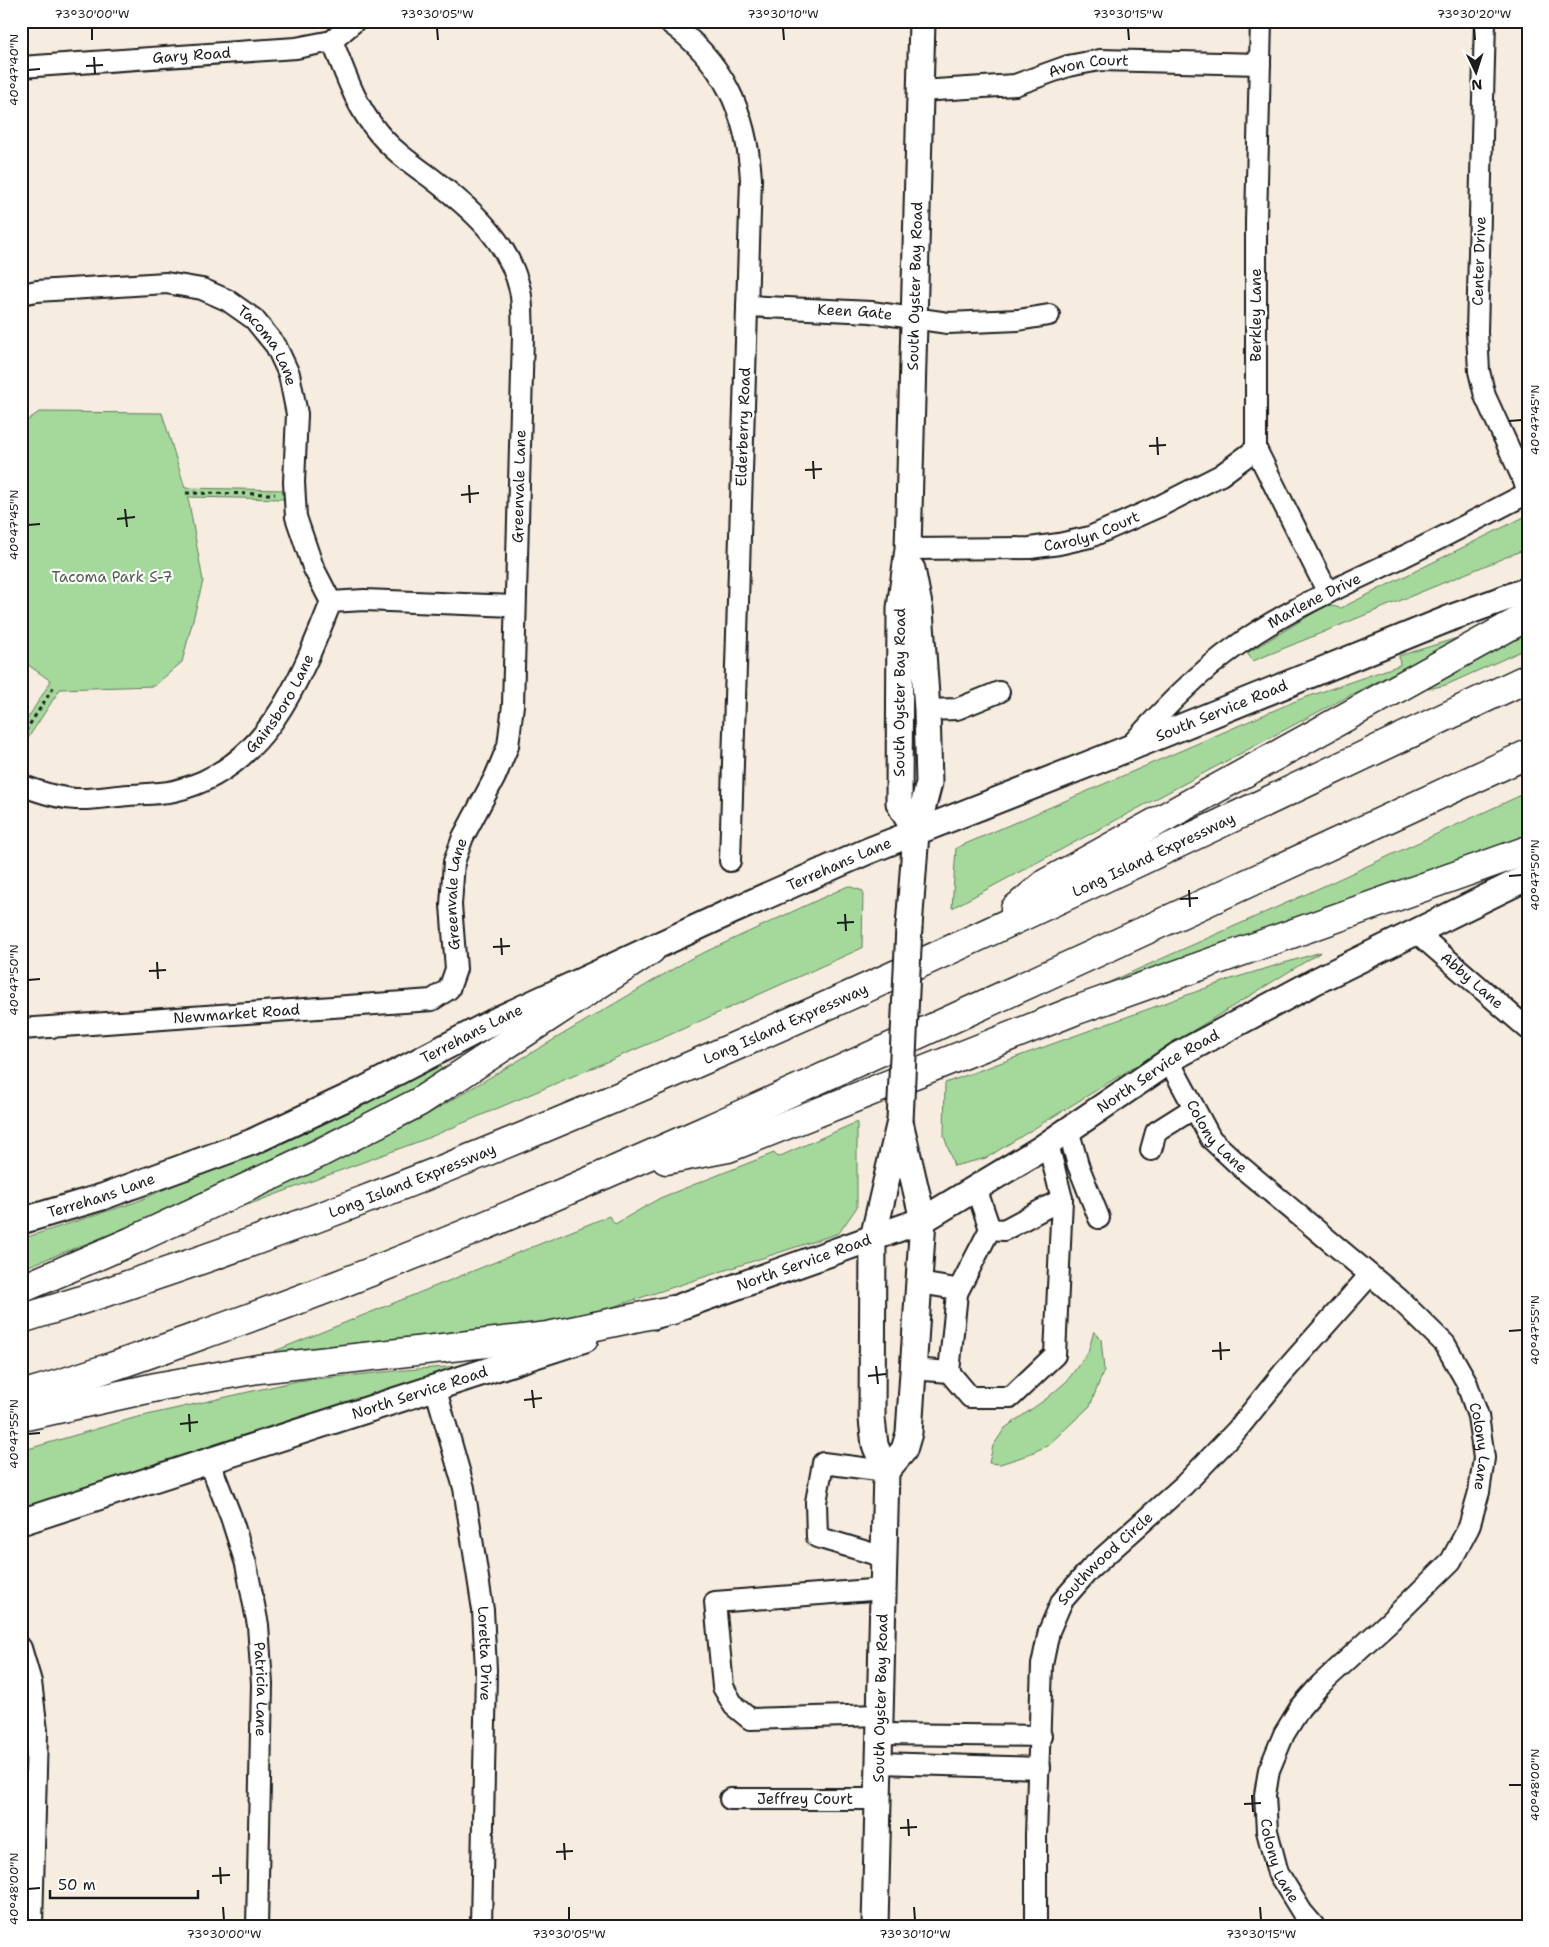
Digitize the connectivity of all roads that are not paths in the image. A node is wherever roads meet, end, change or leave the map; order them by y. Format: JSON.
{"nodes":[{"id":1,"x":355,"y":21,"type":"edge"},
{"id":2,"x":667,"y":21,"type":"edge"},
{"id":3,"x":922,"y":21,"type":"edge"},
{"id":4,"x":1261,"y":21,"type":"edge"},
{"id":5,"x":1485,"y":21,"type":"edge"},
{"id":6,"x":332,"y":41,"type":"junction"},
{"id":7,"x":1260,"y":64,"type":"junction"},
{"id":8,"x":21,"y":68,"type":"edge"},
{"id":9,"x":920,"y":91,"type":"junction"},
{"id":10,"x":21,"y":294,"type":"edge"},
{"id":11,"x":747,"y":306,"type":"junction"},
{"id":12,"x":1049,"y":315,"type":"dead end"},
{"id":13,"x":915,"y":318,"type":"junction"},
{"id":14,"x":1256,"y":449,"type":"junction"},
{"id":15,"x":1528,"y":492,"type":"edge"},
{"id":16,"x":908,"y":549,"type":"junction"},
{"id":17,"x":1528,"y":590,"type":"edge"},
{"id":18,"x":1328,"y":593,"type":"junction"},
{"id":19,"x":331,"y":602,"type":"junction"},
{"id":20,"x":514,"y":606,"type":"junction"},
{"id":21,"x":1528,"y":616,"type":"edge"},
{"id":22,"x":1528,"y":678,"type":"edge"},
{"id":23,"x":999,"y":692,"type":"dead end"},
{"id":24,"x":927,"y":710,"type":"junction"},
{"id":25,"x":1127,"y":749,"type":"junction"},
{"id":26,"x":1528,"y":754,"type":"edge"},
{"id":27,"x":21,"y":785,"type":"edge"},
{"id":28,"x":916,"y":833,"type":"junction"},
{"id":29,"x":1528,"y":850,"type":"edge"},
{"id":30,"x":730,"y":861,"type":"dead end"},
{"id":31,"x":1528,"y":877,"type":"edge"},
{"id":32,"x":1416,"y":932,"type":"junction"},
{"id":33,"x":987,"y":933,"type":"junction"},
{"id":34,"x":651,"y":950,"type":"junction"},
{"id":35,"x":449,"y":989,"type":"joint"},
{"id":36,"x":21,"y":1029,"type":"edge"},
{"id":37,"x":1528,"y":1030,"type":"edge"},
{"id":38,"x":1169,"y":1062,"type":"junction"},
{"id":39,"x":1194,"y":1108,"type":"junction"},
{"id":40,"x":900,"y":1120,"type":"junction"},
{"id":41,"x":1068,"y":1129,"type":"junction"},
{"id":42,"x":1048,"y":1144,"type":"junction"},
{"id":43,"x":1151,"y":1150,"type":"dead end"},
{"id":44,"x":618,"y":1169,"type":"junction"},
{"id":45,"x":976,"y":1188,"type":"junction"},
{"id":46,"x":1062,"y":1198,"type":"junction"},
{"id":47,"x":1099,"y":1218,"type":"dead end"},
{"id":48,"x":923,"y":1220,"type":"junction"},
{"id":49,"x":21,"y":1221,"type":"edge"},
{"id":50,"x":990,"y":1229,"type":"junction"},
{"id":51,"x":873,"y":1238,"type":"junction"},
{"id":52,"x":1369,"y":1276,"type":"junction"},
{"id":53,"x":919,"y":1282,"type":"junction"},
{"id":54,"x":21,"y":1289,"type":"edge"},
{"id":55,"x":957,"y":1293,"type":"junction"},
{"id":56,"x":672,"y":1310,"type":"junction"},
{"id":57,"x":21,"y":1319,"type":"edge"},
{"id":58,"x":913,"y":1369,"type":"junction"},
{"id":59,"x":950,"y":1372,"type":"junction"},
{"id":60,"x":435,"y":1388,"type":"junction"},
{"id":61,"x":21,"y":1395,"type":"edge"},
{"id":62,"x":21,"y":1417,"type":"edge"},
{"id":63,"x":209,"y":1461,"type":"junction"},
{"id":64,"x":886,"y":1472,"type":"junction"},
{"id":65,"x":21,"y":1522,"type":"edge"},
{"id":66,"x":884,"y":1557,"type":"junction"},
{"id":67,"x":884,"y":1589,"type":"junction"},
{"id":68,"x":21,"y":1648,"type":"edge"},
{"id":69,"x":880,"y":1725,"type":"junction"},
{"id":70,"x":1041,"y":1736,"type":"junction"},
{"id":71,"x":879,"y":1763,"type":"junction"},
{"id":72,"x":1039,"y":1768,"type":"junction"},
{"id":73,"x":730,"y":1799,"type":"dead end"},
{"id":74,"x":878,"y":1799,"type":"junction"},
{"id":75,"x":32,"y":1926,"type":"edge"},
{"id":76,"x":257,"y":1926,"type":"edge"},
{"id":77,"x":481,"y":1926,"type":"edge"},
{"id":78,"x":876,"y":1926,"type":"edge"},
{"id":79,"x":1036,"y":1926,"type":"edge"},
{"id":80,"x":1314,"y":1926,"type":"edge"}],
"edges":[{"from":1,"to":6,"type":"street"},
{"from":2,"to":11,"type":"street","name":"Elderberry Road"},
{"from":3,"to":9,"type":"main road","name":"South Oyster Bay Road"},
{"from":4,"to":7,"type":"street","name":"Berkley Lane"},
{"from":5,"to":15,"type":"street","name":"Center Drive"},
{"from":6,"to":8,"type":"street","name":"Gary Road"},
{"from":6,"to":20,"type":"street","name":"Greenvale Lane"},
{"from":7,"to":9,"type":"street","name":"Avon Court"},
{"from":7,"to":14,"type":"street","name":"Berkley Lane"},
{"from":9,"to":13,"type":"main road","name":"South Oyster Bay Road"},
{"from":10,"to":19,"type":"street","name":"Tacoma Lane"},
{"from":11,"to":13,"type":"street","name":"Keen Gate"},
{"from":11,"to":30,"type":"street","name":"Elderberry Road"},
{"from":12,"to":13,"type":"street","name":"Keen Gate"},
{"from":13,"to":16,"type":"main road","name":"South Oyster Bay Road"},
{"from":14,"to":16,"type":"street","name":"Carolyn Court"},
{"from":14,"to":18,"type":"street","name":"Berkley Lane"},
{"from":15,"to":18,"type":"street","name":"Marlene Drive"},
{"from":16,"to":24,"type":"main road","name":"South Oyster Bay Road"},
{"from":16,"to":28,"type":"main road","name":"South Oyster Bay Road"},
{"from":17,"to":25,"type":"main road","name":"South Service Road"},
{"from":18,"to":25,"type":"street","name":"Marlene Drive"},
{"from":19,"to":20,"type":"street"},
{"from":19,"to":27,"type":"street","name":"Gainsboro Lane"},
{"from":20,"to":35,"type":"street","name":"Greenvale Lane"},
{"from":21,"to":33,"type":"highway"},
{"from":22,"to":33,"type":"highway","name":"Long Island Expressway"},
{"from":23,"to":24,"type":"street"},
{"from":24,"to":28,"type":"main road","name":"South Oyster Bay Road"},
{"from":25,"to":28,"type":"main road","name":"South Service Road"},
{"from":26,"to":44,"type":"highway"},
{"from":28,"to":34,"type":"main road","name":"Terrehans Lane"},
{"from":28,"to":40,"type":"main road","name":"South Oyster Bay Road","bridge":true},
{"from":29,"to":44,"type":"highway"},
{"from":31,"to":32,"type":"main road","name":"North Service Road"},
{"from":32,"to":37,"type":"street","name":"Abby Lane"},
{"from":32,"to":38,"type":"main road","name":"North Service Road"},
{"from":33,"to":57,"type":"highway","name":"Long Island Expressway"},
{"from":34,"to":49,"type":"main road","name":"Terrehans Lane"},
{"from":34,"to":54,"type":"highway"},
{"from":35,"to":36,"type":"street","name":"Newmarket Road"},
{"from":38,"to":39,"type":"street","name":"Colony Lane"},
{"from":38,"to":41,"type":"main road","name":"North Service Road"},
{"from":39,"to":43,"type":"street"},
{"from":39,"to":52,"type":"street","name":"Colony Lane"},
{"from":40,"to":48,"type":"main road","name":"South Oyster Bay Road"},
{"from":40,"to":51,"type":"main road","name":"South Oyster Bay Road"},
{"from":41,"to":42,"type":"main road","name":"North Service Road"},
{"from":41,"to":47,"type":"street"},
{"from":42,"to":45,"type":"main road","name":"North Service Road"},
{"from":42,"to":46,"type":"street"},
{"from":44,"to":61,"type":"highway"},
{"from":45,"to":48,"type":"main road","name":"North Service Road"},
{"from":45,"to":50,"type":"street"},
{"from":46,"to":50,"type":"street"},
{"from":46,"to":59,"type":"street"},
{"from":48,"to":51,"type":"main road","name":"North Service Road"},
{"from":48,"to":53,"type":"main road","name":"South Oyster Bay Road"},
{"from":50,"to":55,"type":"street"},
{"from":51,"to":56,"type":"main road","name":"North Service Road"},
{"from":51,"to":64,"type":"main road","name":"South Oyster Bay Road"},
{"from":52,"to":70,"type":"street","name":"Southwood Circle"},
{"from":52,"to":80,"type":"street","name":"Colony Lane"},
{"from":53,"to":55,"type":"street"},
{"from":53,"to":58,"type":"main road","name":"South Oyster Bay Road"},
{"from":55,"to":59,"type":"street"},
{"from":56,"to":60,"type":"main road","name":"North Service Road"},
{"from":56,"to":62,"type":"highway"},
{"from":58,"to":59,"type":"street"},
{"from":58,"to":64,"type":"main road","name":"South Oyster Bay Road"},
{"from":60,"to":63,"type":"main road","name":"North Service Road"},
{"from":60,"to":77,"type":"street","name":"Loretta Drive"},
{"from":63,"to":65,"type":"main road","name":"North Service Road"},
{"from":63,"to":76,"type":"street","name":"Patricia Lane"},
{"from":64,"to":66,"type":"main road","name":"South Oyster Bay Road"},
{"from":64,"to":66,"type":"street"},
{"from":66,"to":67,"type":"main road","name":"South Oyster Bay Road"},
{"from":67,"to":69,"type":"main road","name":"South Oyster Bay Road"},
{"from":67,"to":69,"type":"street"},
{"from":68,"to":75,"type":"street"},
{"from":69,"to":70,"type":"street"},
{"from":69,"to":71,"type":"main road","name":"South Oyster Bay Road"},
{"from":70,"to":72,"type":"street","name":"Southwood Circle"},
{"from":71,"to":72,"type":"street"},
{"from":71,"to":74,"type":"main road","name":"South Oyster Bay Road"},
{"from":72,"to":79,"type":"street","name":"Southwood Circle"},
{"from":73,"to":74,"type":"street","name":"Jeffrey Court"},
{"from":74,"to":78,"type":"main road","name":"South Oyster Bay Road"}]}
